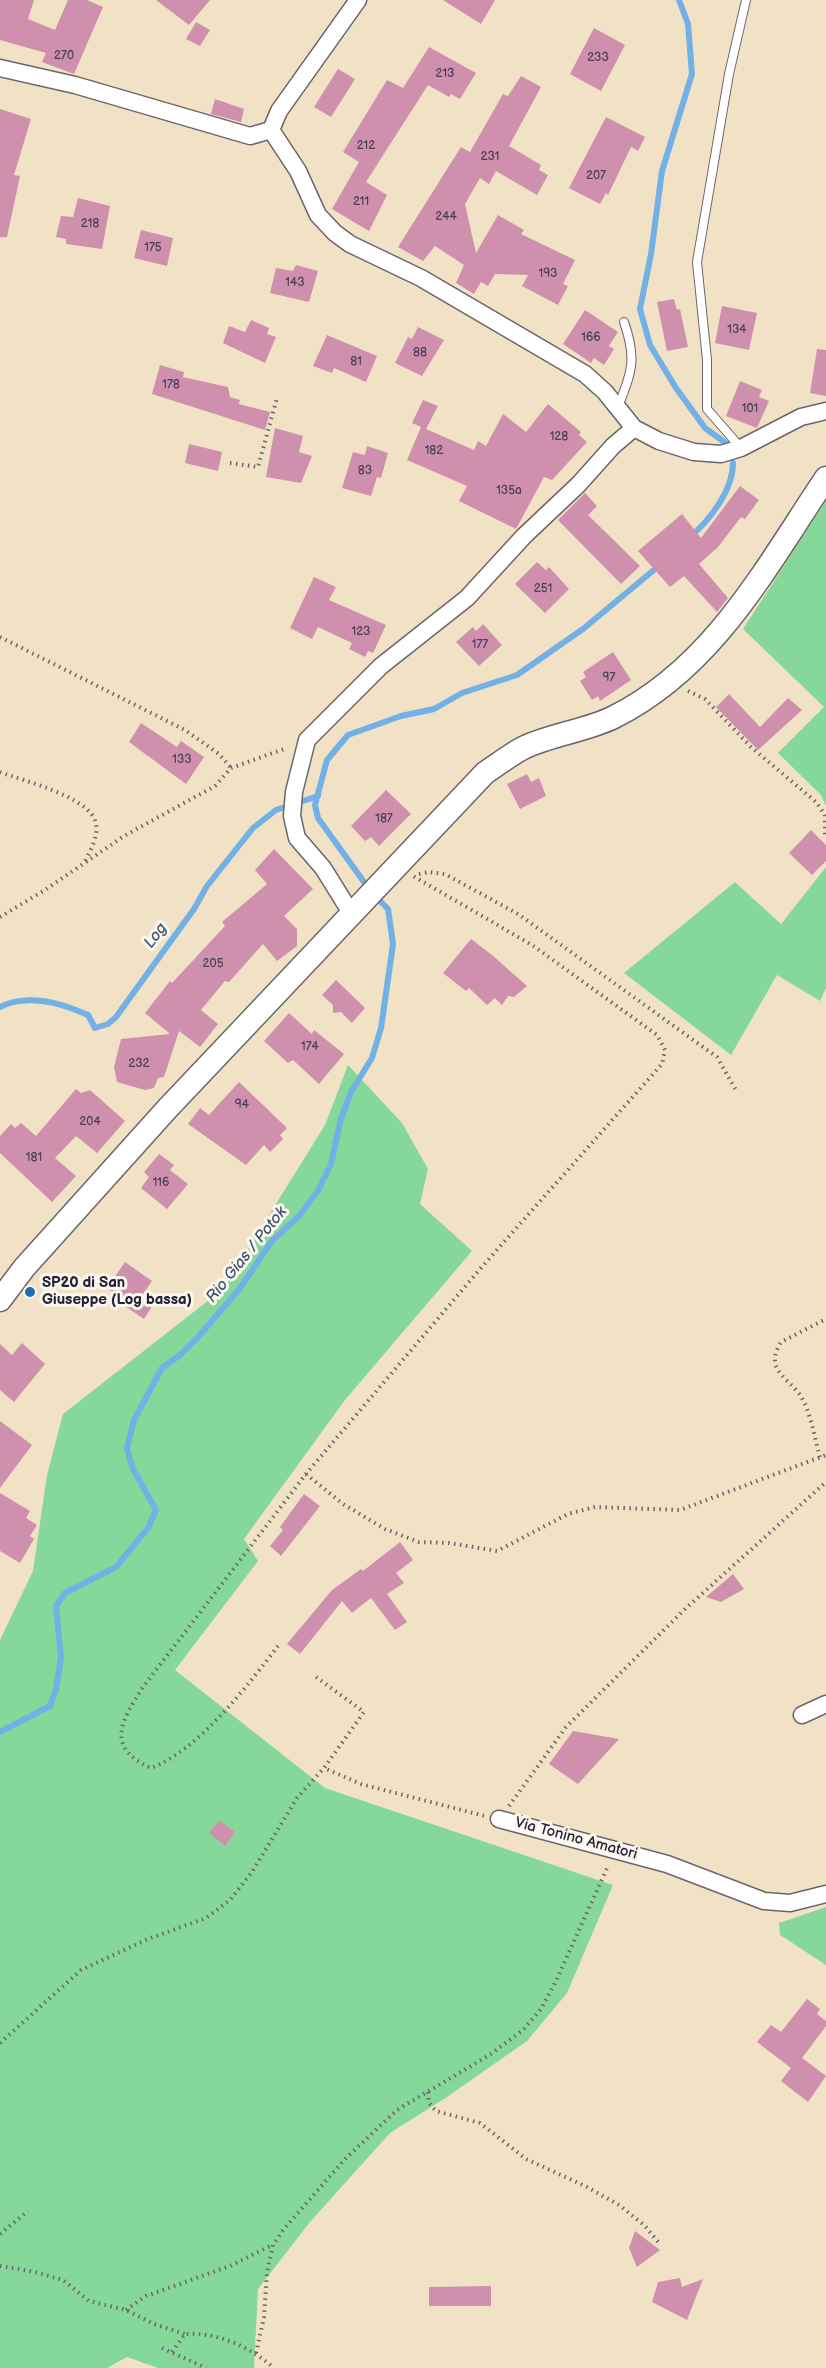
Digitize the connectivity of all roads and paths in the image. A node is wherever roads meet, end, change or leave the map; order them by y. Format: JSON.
{"nodes":[{"id":1,"x":357,"y":0,"type":"edge"},
{"id":2,"x":746,"y":0,"type":"edge"},
{"id":3,"x":0,"y":68,"type":"edge"},
{"id":4,"x":271,"y":130,"type":"junction"},
{"id":5,"x":624,"y":322,"type":"dead end"},
{"id":6,"x":277,"y":398,"type":"dead end"},
{"id":7,"x":618,"y":407,"type":"junction"},
{"id":8,"x":826,"y":411,"type":"edge"},
{"id":9,"x":634,"y":428,"type":"junction"},
{"id":10,"x":741,"y":448,"type":"junction"},
{"id":11,"x":230,"y":463,"type":"dead end"},
{"id":12,"x":826,"y":478,"type":"edge"},
{"id":13,"x":0,"y":636,"type":"edge"},
{"id":14,"x":674,"y":679,"type":"junction"},
{"id":15,"x":307,"y":740,"type":"junction"},
{"id":16,"x":231,"y":768,"type":"junction"},
{"id":17,"x":0,"y":772,"type":"edge"},
{"id":18,"x":825,"y":835,"type":"edge"},
{"id":19,"x":84,"y":865,"type":"junction"},
{"id":20,"x":405,"y":871,"type":"junction"},
{"id":21,"x":351,"y":913,"type":"junction"},
{"id":22,"x":0,"y":917,"type":"edge"},
{"id":23,"x":737,"y":1092,"type":"dead end"},
{"id":24,"x":0,"y":1300,"type":"edge"},
{"id":25,"x":826,"y":1319,"type":"edge"},
{"id":26,"x":826,"y":1455,"type":"edge"},
{"id":27,"x":819,"y":1457,"type":"junction"},
{"id":28,"x":306,"y":1473,"type":"junction"},
{"id":29,"x":826,"y":1482,"type":"edge"},
{"id":30,"x":278,"y":1646,"type":"dead end"},
{"id":31,"x":316,"y":1677,"type":"dead end"},
{"id":32,"x":826,"y":1704,"type":"edge"},
{"id":33,"x":802,"y":1715,"type":"dead end"},
{"id":34,"x":324,"y":1768,"type":"junction"},
{"id":35,"x":499,"y":1820,"type":"junction"},
{"id":36,"x":617,"y":1850,"type":"junction"},
{"id":37,"x":826,"y":1894,"type":"edge"},
{"id":38,"x":0,"y":2043,"type":"edge"},
{"id":39,"x":428,"y":2092,"type":"junction"},
{"id":40,"x":28,"y":2211,"type":"dead end"},
{"id":41,"x":0,"y":2234,"type":"edge"},
{"id":42,"x":660,"y":2244,"type":"dead end"},
{"id":43,"x":273,"y":2245,"type":"junction"},
{"id":44,"x":0,"y":2266,"type":"edge"},
{"id":45,"x":126,"y":2310,"type":"junction"},
{"id":46,"x":185,"y":2334,"type":"junction"},
{"id":47,"x":162,"y":2348,"type":"dead end"},
{"id":48,"x":172,"y":2352,"type":"junction"},
{"id":49,"x":256,"y":2353,"type":"junction"},
{"id":50,"x":206,"y":2368,"type":"edge"},
{"id":51,"x":274,"y":2368,"type":"edge"}],
"edges":[{"from":1,"to":4,"type":"street"},
{"from":2,"to":10,"type":"lane"},
{"from":3,"to":4,"type":"street"},
{"from":4,"to":7,"type":"street"},
{"from":5,"to":7,"type":"lane"},
{"from":6,"to":11,"type":"path"},
{"from":7,"to":9,"type":"street"},
{"from":8,"to":10,"type":"street"},
{"from":9,"to":10,"type":"street"},
{"from":9,"to":15,"type":"street"},
{"from":12,"to":14,"type":"street"},
{"from":13,"to":16,"type":"path"},
{"from":14,"to":18,"type":"path"},
{"from":14,"to":20,"type":"street"},
{"from":15,"to":16,"type":"path"},
{"from":15,"to":21,"type":"street"},
{"from":16,"to":19,"type":"path"},
{"from":17,"to":19,"type":"path"},
{"from":19,"to":22,"type":"path"},
{"from":20,"to":21,"type":"street"},
{"from":20,"to":23,"type":"path"},
{"from":20,"to":28,"type":"path"},
{"from":21,"to":24,"type":"street"},
{"from":25,"to":27,"type":"path"},
{"from":26,"to":27,"type":"path"},
{"from":27,"to":28,"type":"path"},
{"from":28,"to":30,"type":"path"},
{"from":29,"to":35,"type":"path"},
{"from":31,"to":34,"type":"path"},
{"from":32,"to":33,"type":"street"},
{"from":34,"to":35,"type":"path","name":"Via Tonino Amatori"},
{"from":34,"to":38,"type":"path"},
{"from":35,"to":36,"type":"street","name":"Via Tonino Amatori"},
{"from":36,"to":37,"type":"street","name":"Via Tonino Amatori"},
{"from":36,"to":39,"type":"path"},
{"from":39,"to":42,"type":"path"},
{"from":39,"to":43,"type":"path"},
{"from":40,"to":41,"type":"path"},
{"from":43,"to":45,"type":"path"},
{"from":43,"to":49,"type":"path"},
{"from":44,"to":45,"type":"path"},
{"from":45,"to":46,"type":"path"},
{"from":46,"to":48,"type":"path"},
{"from":46,"to":49,"type":"path"},
{"from":47,"to":48,"type":"path"},
{"from":48,"to":50,"type":"path"},
{"from":49,"to":51,"type":"path"}]}
